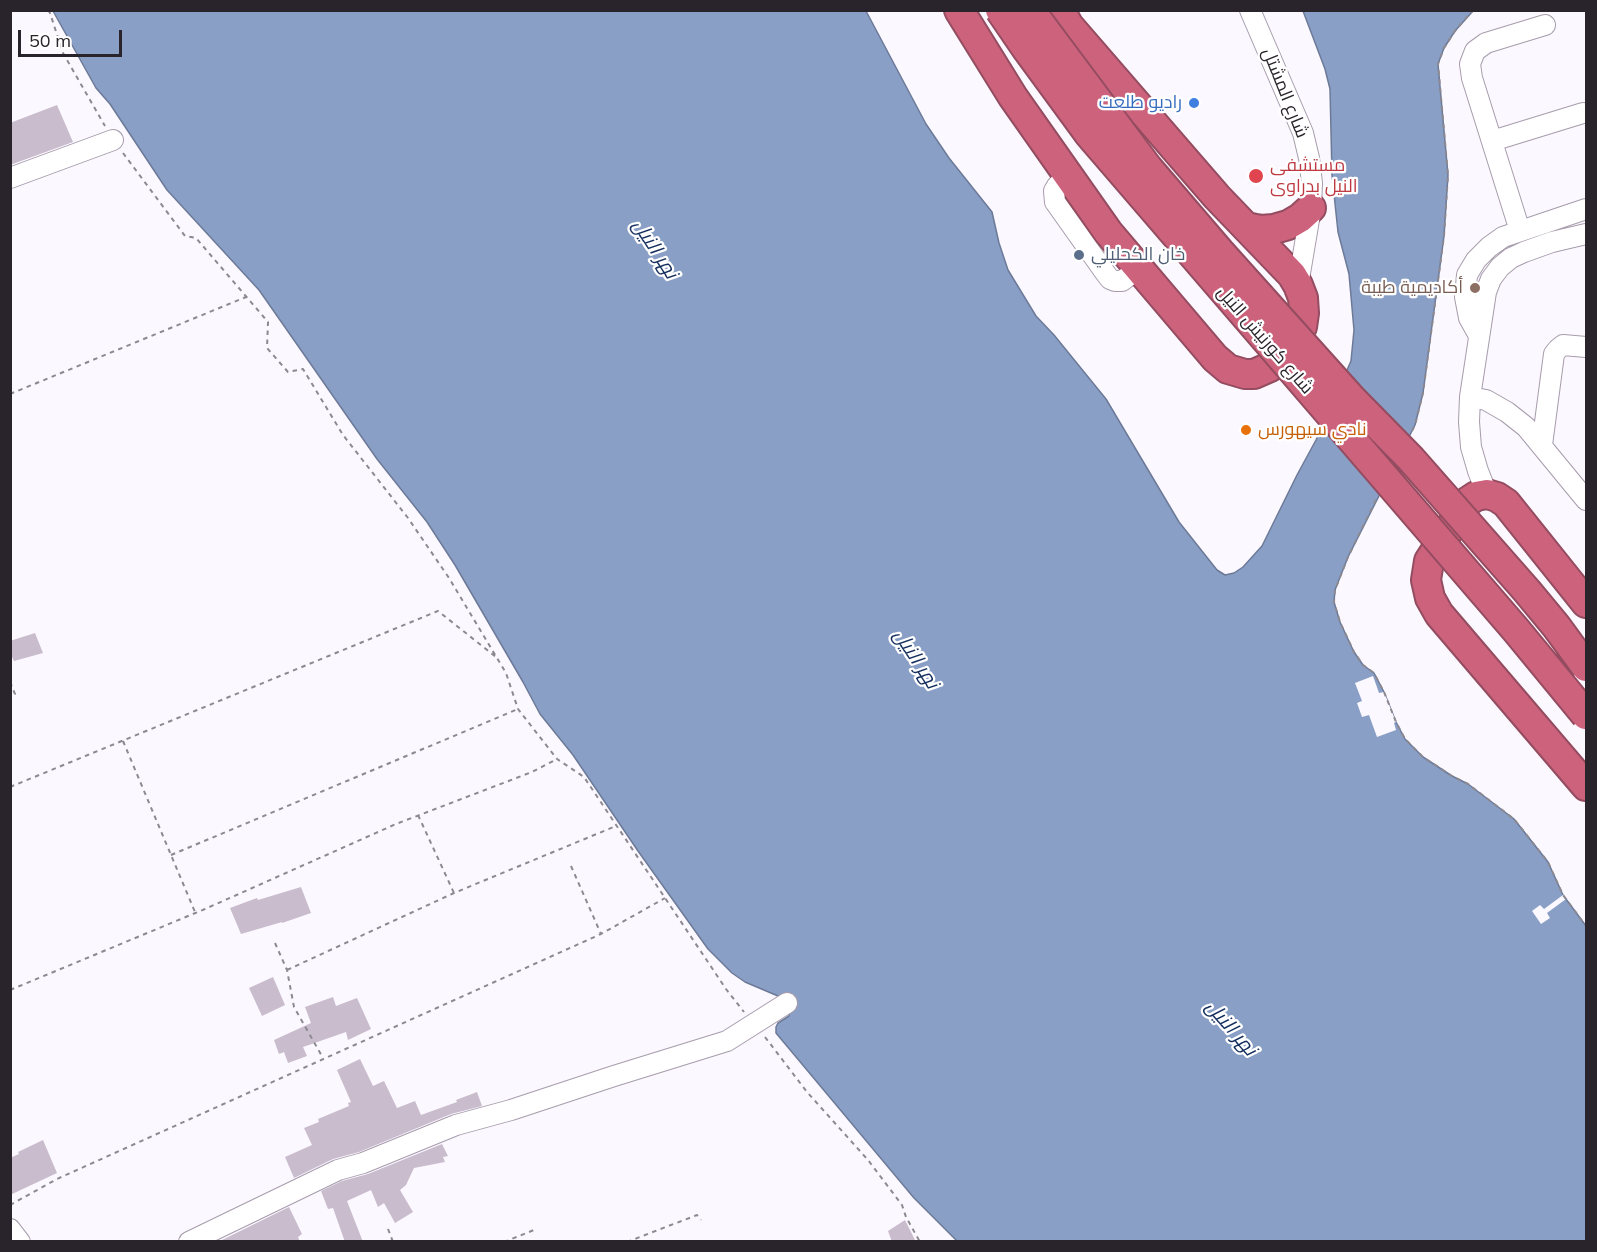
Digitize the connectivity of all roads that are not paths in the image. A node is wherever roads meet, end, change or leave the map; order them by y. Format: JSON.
{"nodes":[{"id":1,"x":959,"y":10,"type":"edge"},
{"id":2,"x":1000,"y":10,"type":"edge"},
{"id":3,"x":1030,"y":10,"type":"edge"},
{"id":4,"x":1060,"y":10,"type":"edge"},
{"id":5,"x":1250,"y":10,"type":"edge"},
{"id":6,"x":1545,"y":25,"type":"dead end"},
{"id":7,"x":1583,"y":113,"type":"dead end"},
{"id":8,"x":113,"y":140,"type":"road end"},
{"id":9,"x":1492,"y":141,"type":"junction"},
{"id":10,"x":10,"y":178,"type":"edge"},
{"id":11,"x":1311,"y":208,"type":"junction"},
{"id":12,"x":1587,"y":209,"type":"edge"},
{"id":13,"x":1246,"y":227,"type":"junction"},
{"id":14,"x":1520,"y":231,"type":"junction"},
{"id":15,"x":1587,"y":234,"type":"edge"},
{"id":16,"x":1298,"y":285,"type":"junction"},
{"id":17,"x":1479,"y":336,"type":"junction"},
{"id":18,"x":1587,"y":347,"type":"edge"},
{"id":19,"x":1470,"y":397,"type":"junction"},
{"id":20,"x":1542,"y":445,"type":"junction"},
{"id":21,"x":1487,"y":494,"type":"junction"},
{"id":22,"x":1587,"y":500,"type":"edge"},
{"id":23,"x":1587,"y":603,"type":"edge"},
{"id":24,"x":1587,"y":667,"type":"edge"},
{"id":25,"x":1587,"y":715,"type":"edge"},
{"id":26,"x":1587,"y":786,"type":"edge"},
{"id":27,"x":787,"y":1003,"type":"dead end"},
{"id":28,"x":10,"y":1228,"type":"edge"},
{"id":29,"x":20,"y":1242,"type":"edge"},
{"id":30,"x":189,"y":1242,"type":"edge"}],
"edges":[{"from":1,"to":16,"type":"highway"},
{"from":2,"to":25,"type":"highway","name":"شارع كورنيش النيل","bridge":true},
{"from":3,"to":24,"type":"highway","name":"شارع كورنيش النيل","bridge":true},
{"from":4,"to":13,"type":"highway"},
{"from":5,"to":11,"type":"street","name":"شارع المشتل"},
{"from":6,"to":9,"type":"street"},
{"from":7,"to":9,"type":"street"},
{"from":8,"to":10,"type":"street"},
{"from":9,"to":14,"type":"street"},
{"from":11,"to":13,"type":"highway"},
{"from":11,"to":16,"type":"street","name":"شارع المشتل"},
{"from":12,"to":14,"type":"street"},
{"from":13,"to":16,"type":"highway"},
{"from":14,"to":17,"type":"street"},
{"from":15,"to":17,"type":"street"},
{"from":17,"to":19,"type":"street"},
{"from":18,"to":20,"type":"street"},
{"from":19,"to":20,"type":"street"},
{"from":19,"to":21,"type":"street"},
{"from":20,"to":22,"type":"street"},
{"from":21,"to":23,"type":"highway"},
{"from":21,"to":26,"type":"highway"},
{"from":27,"to":30,"type":"street"},
{"from":28,"to":29,"type":"street"}]}
